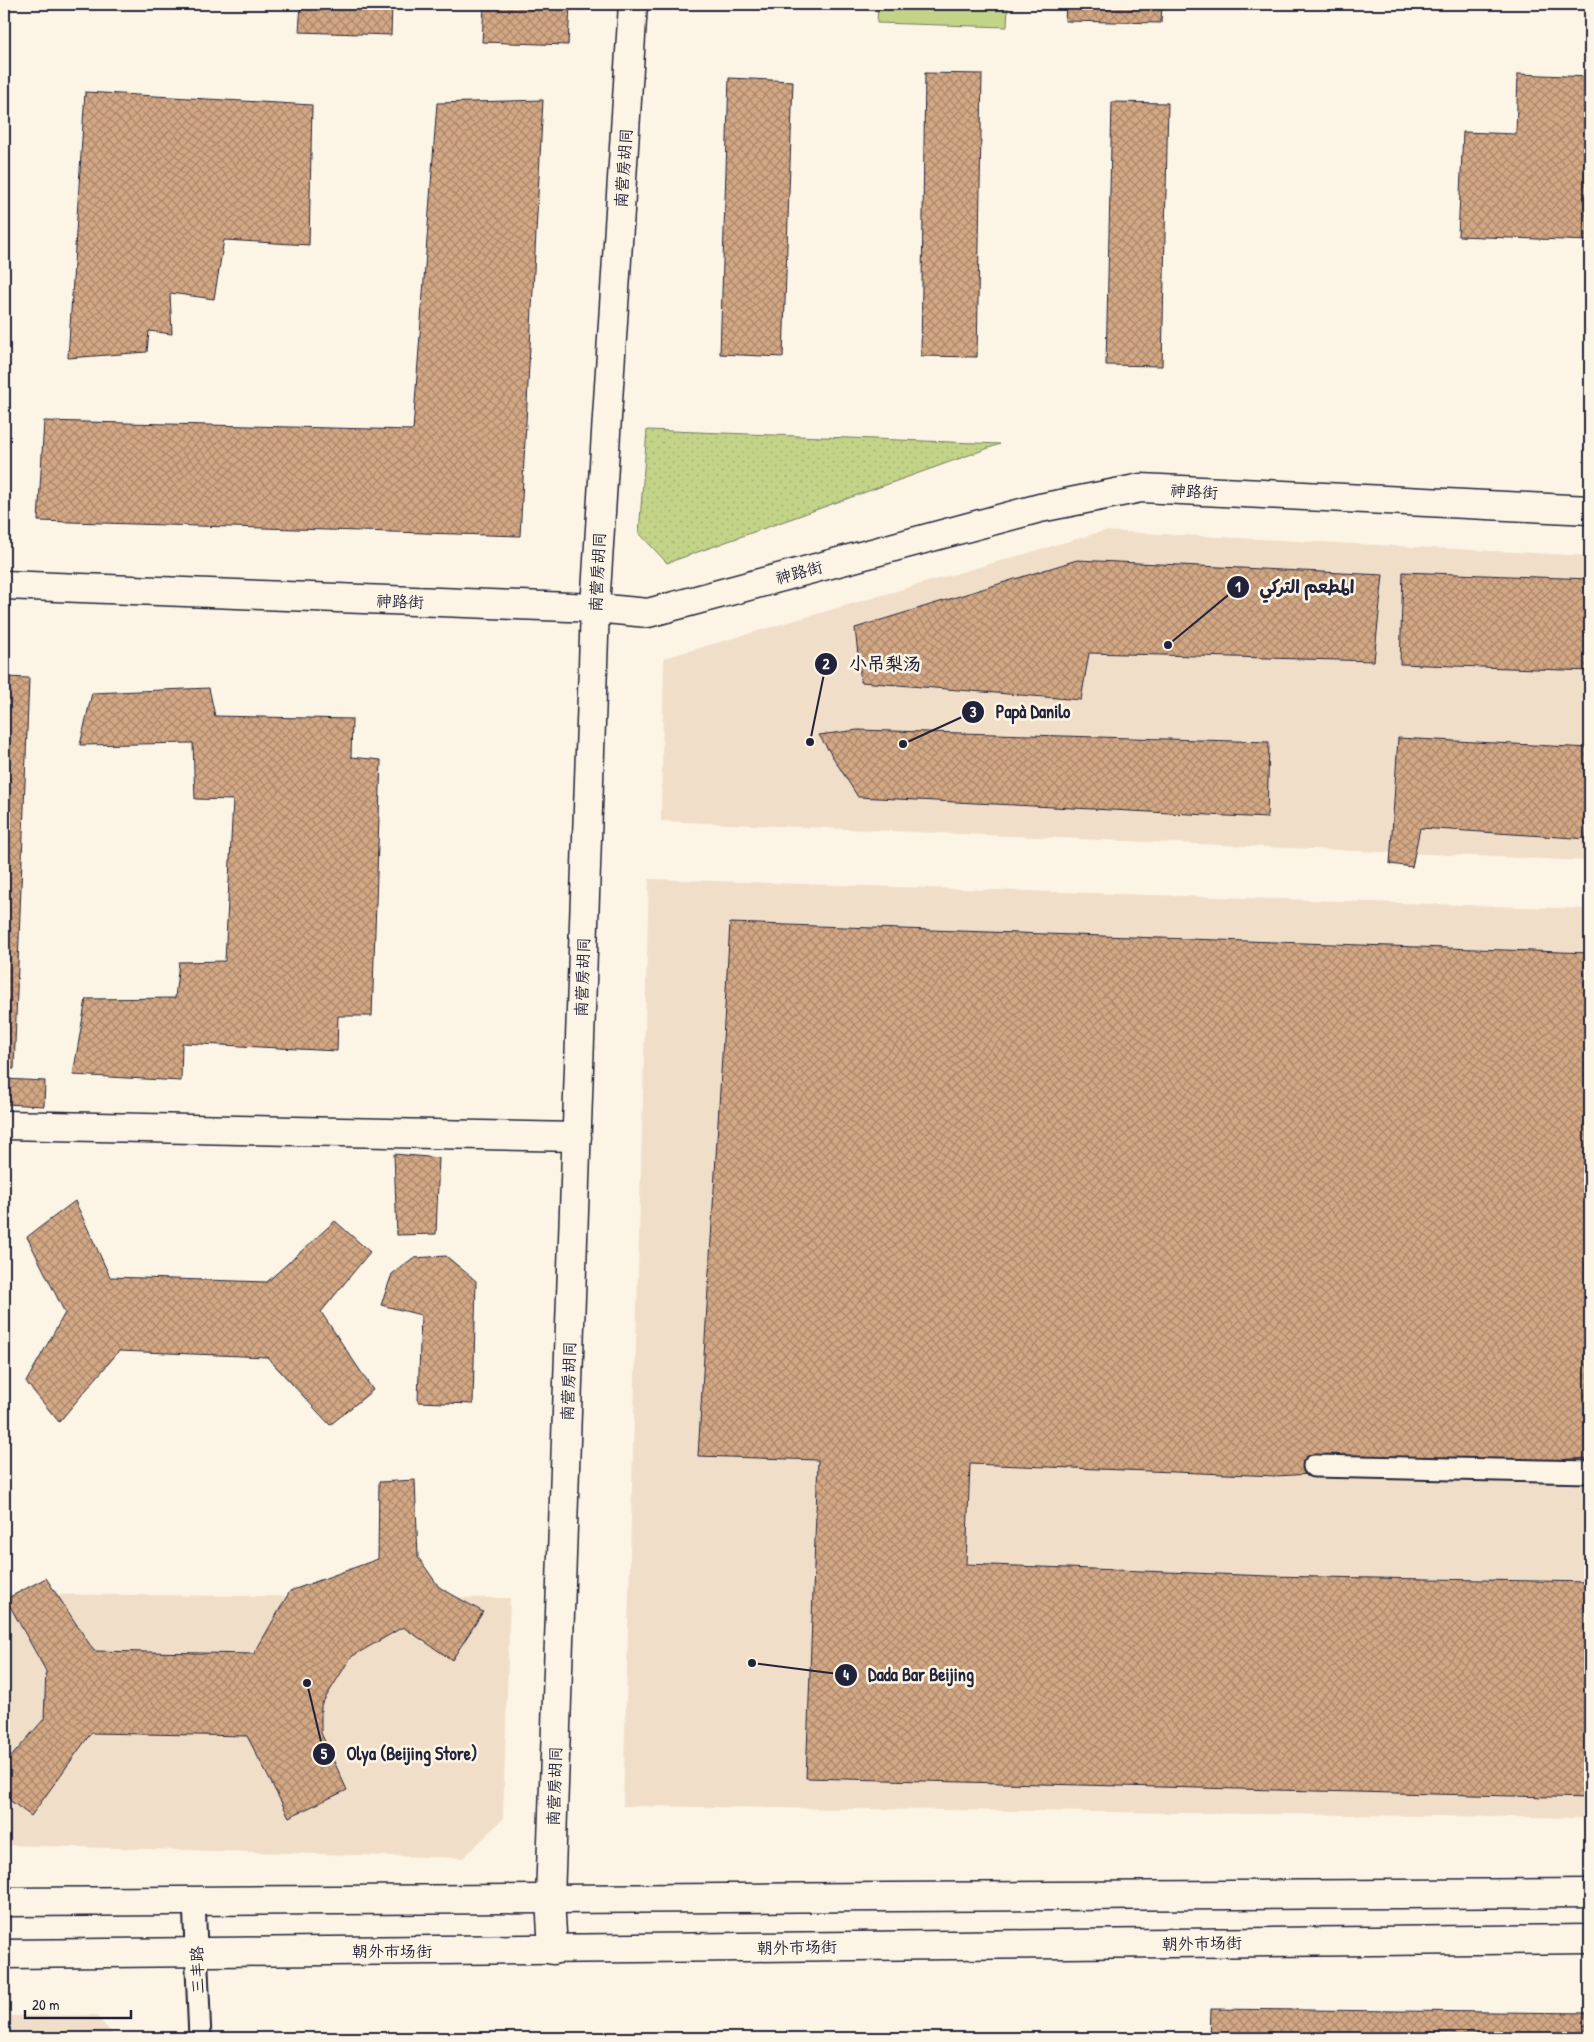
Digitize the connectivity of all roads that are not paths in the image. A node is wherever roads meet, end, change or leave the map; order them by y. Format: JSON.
{"nodes":[{"id":1,"x":634,"y":4,"type":"edge"},
{"id":2,"x":1590,"y":510,"type":"edge"},
{"id":3,"x":4,"y":585,"type":"edge"},
{"id":4,"x":595,"y":608,"type":"junction"},
{"id":5,"x":4,"y":1125,"type":"edge"},
{"id":6,"x":577,"y":1137,"type":"junction"},
{"id":7,"x":1314,"y":1466,"type":"dead end"},
{"id":8,"x":1590,"y":1472,"type":"edge"},
{"id":9,"x":1590,"y":1893,"type":"edge"},
{"id":10,"x":550,"y":1899,"type":"junction"},
{"id":11,"x":194,"y":1901,"type":"junction"},
{"id":12,"x":4,"y":1902,"type":"edge"},
{"id":13,"x":1590,"y":1939,"type":"edge"},
{"id":14,"x":553,"y":1950,"type":"junction"},
{"id":15,"x":197,"y":1953,"type":"junction"},
{"id":16,"x":4,"y":1954,"type":"edge"},
{"id":17,"x":200,"y":2038,"type":"edge"}],
"edges":[{"from":1,"to":4,"type":"street","name":"南营房胡同"},
{"from":2,"to":4,"type":"street","name":"神路街"},
{"from":3,"to":4,"type":"street","name":"神路街"},
{"from":4,"to":6,"type":"street","name":"南营房胡同"},
{"from":5,"to":6,"type":"street"},
{"from":6,"to":10,"type":"street","name":"南营房胡同"},
{"from":7,"to":8,"type":"lane"},
{"from":9,"to":10,"type":"street"},
{"from":10,"to":11,"type":"street"},
{"from":10,"to":14,"type":"street","name":"南营房胡同"},
{"from":11,"to":12,"type":"street"},
{"from":11,"to":15,"type":"lane","name":"三丰路"},
{"from":13,"to":14,"type":"street","name":"朝外市场街"},
{"from":14,"to":15,"type":"street","name":"朝外市场街"},
{"from":15,"to":16,"type":"street","name":"朝外市场街"},
{"from":15,"to":17,"type":"lane","name":"三丰路"}]}
